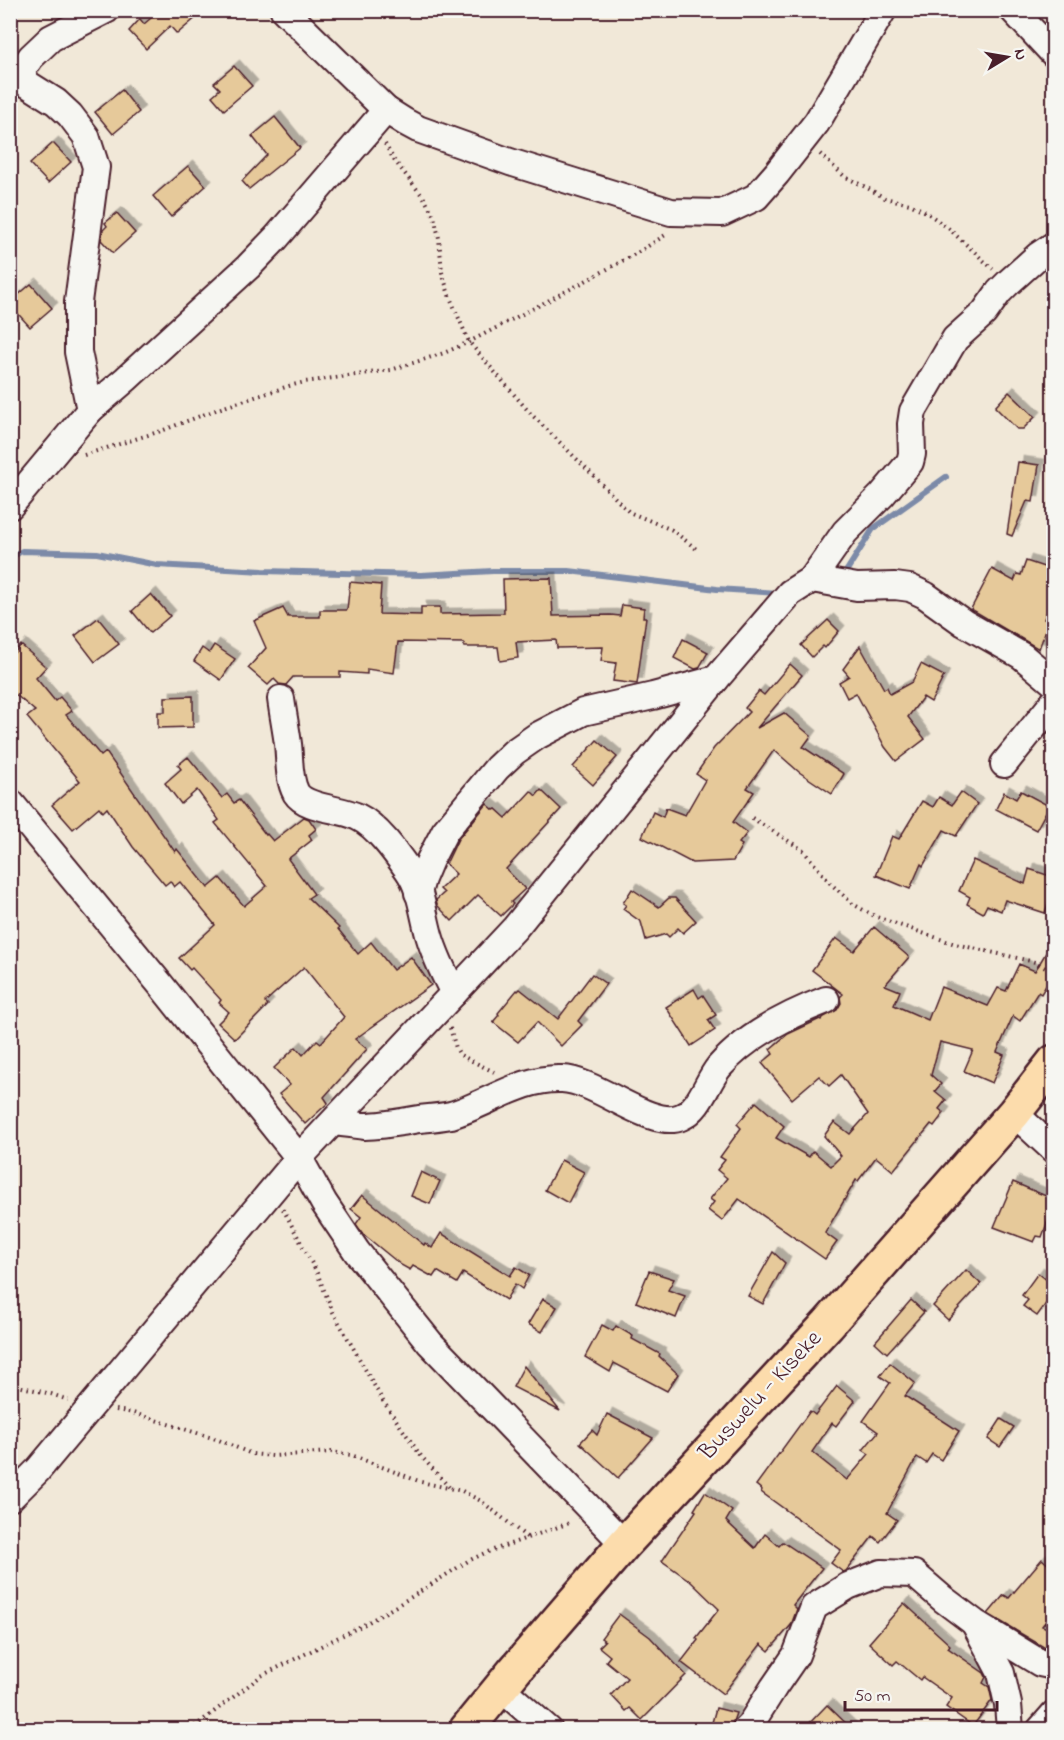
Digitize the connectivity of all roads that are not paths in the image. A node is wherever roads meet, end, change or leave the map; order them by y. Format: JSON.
{"nodes":[{"id":1,"x":106,"y":10,"type":"edge"},
{"id":2,"x":284,"y":10,"type":"edge"},
{"id":3,"x":883,"y":10,"type":"edge"},
{"id":4,"x":1013,"y":10,"type":"edge"},
{"id":5,"x":1053,"y":54,"type":"edge"},
{"id":6,"x":14,"y":75,"type":"edge"},
{"id":7,"x":386,"y":110,"type":"junction"},
{"id":8,"x":1053,"y":245,"type":"edge"},
{"id":9,"x":90,"y":410,"type":"junction"},
{"id":10,"x":10,"y":506,"type":"edge"},
{"id":11,"x":812,"y":579,"type":"junction"},
{"id":12,"x":716,"y":679,"type":"junction"},
{"id":13,"x":1053,"y":683,"type":"edge"},
{"id":14,"x":281,"y":699,"type":"dead end"},
{"id":15,"x":1004,"y":764,"type":"dead end"},
{"id":16,"x":11,"y":806,"type":"edge"},
{"id":17,"x":418,"y":893,"type":"junction"},
{"id":18,"x":826,"y":1000,"type":"dead end"},
{"id":19,"x":447,"y":1001,"type":"junction"},
{"id":20,"x":1053,"y":1062,"type":"edge"},
{"id":21,"x":1014,"y":1113,"type":"junction"},
{"id":22,"x":334,"y":1122,"type":"junction"},
{"id":23,"x":1053,"y":1150,"type":"edge"},
{"id":24,"x":300,"y":1158,"type":"junction"},
{"id":25,"x":10,"y":1498,"type":"edge"},
{"id":26,"x":624,"y":1544,"type":"junction"},
{"id":27,"x":975,"y":1623,"type":"junction"},
{"id":28,"x":1053,"y":1666,"type":"edge"},
{"id":29,"x":501,"y":1688,"type":"junction"},
{"id":30,"x":1053,"y":1714,"type":"edge"},
{"id":31,"x":466,"y":1730,"type":"edge"},
{"id":32,"x":549,"y":1730,"type":"edge"},
{"id":33,"x":745,"y":1730,"type":"edge"},
{"id":34,"x":1010,"y":1730,"type":"edge"},
{"id":35,"x":1040,"y":1730,"type":"edge"}],
"edges":[{"from":1,"to":6,"type":"street"},
{"from":2,"to":7,"type":"street"},
{"from":3,"to":7,"type":"street"},
{"from":4,"to":5,"type":"street"},
{"from":6,"to":9,"type":"street"},
{"from":7,"to":9,"type":"street"},
{"from":8,"to":11,"type":"street"},
{"from":9,"to":10,"type":"street"},
{"from":11,"to":12,"type":"street"},
{"from":11,"to":13,"type":"street"},
{"from":12,"to":17,"type":"street"},
{"from":12,"to":19,"type":"street"},
{"from":13,"to":15,"type":"street"},
{"from":14,"to":17,"type":"street"},
{"from":16,"to":24,"type":"street"},
{"from":17,"to":19,"type":"street"},
{"from":18,"to":22,"type":"street"},
{"from":19,"to":22,"type":"street"},
{"from":20,"to":21,"type":"main road","name":"Buswelu - Kiseke"},
{"from":21,"to":23,"type":"street"},
{"from":21,"to":26,"type":"main road","name":"Buswelu - Kiseke"},
{"from":22,"to":24,"type":"street"},
{"from":24,"to":25,"type":"street"},
{"from":24,"to":26,"type":"street"},
{"from":26,"to":29,"type":"main road","name":"Buswelu - Kiseke"},
{"from":27,"to":28,"type":"street"},
{"from":27,"to":33,"type":"street"},
{"from":27,"to":34,"type":"street"},
{"from":29,"to":31,"type":"main road","name":"Buswelu - Kiseke"},
{"from":29,"to":32,"type":"street"},
{"from":30,"to":35,"type":"street"}]}
